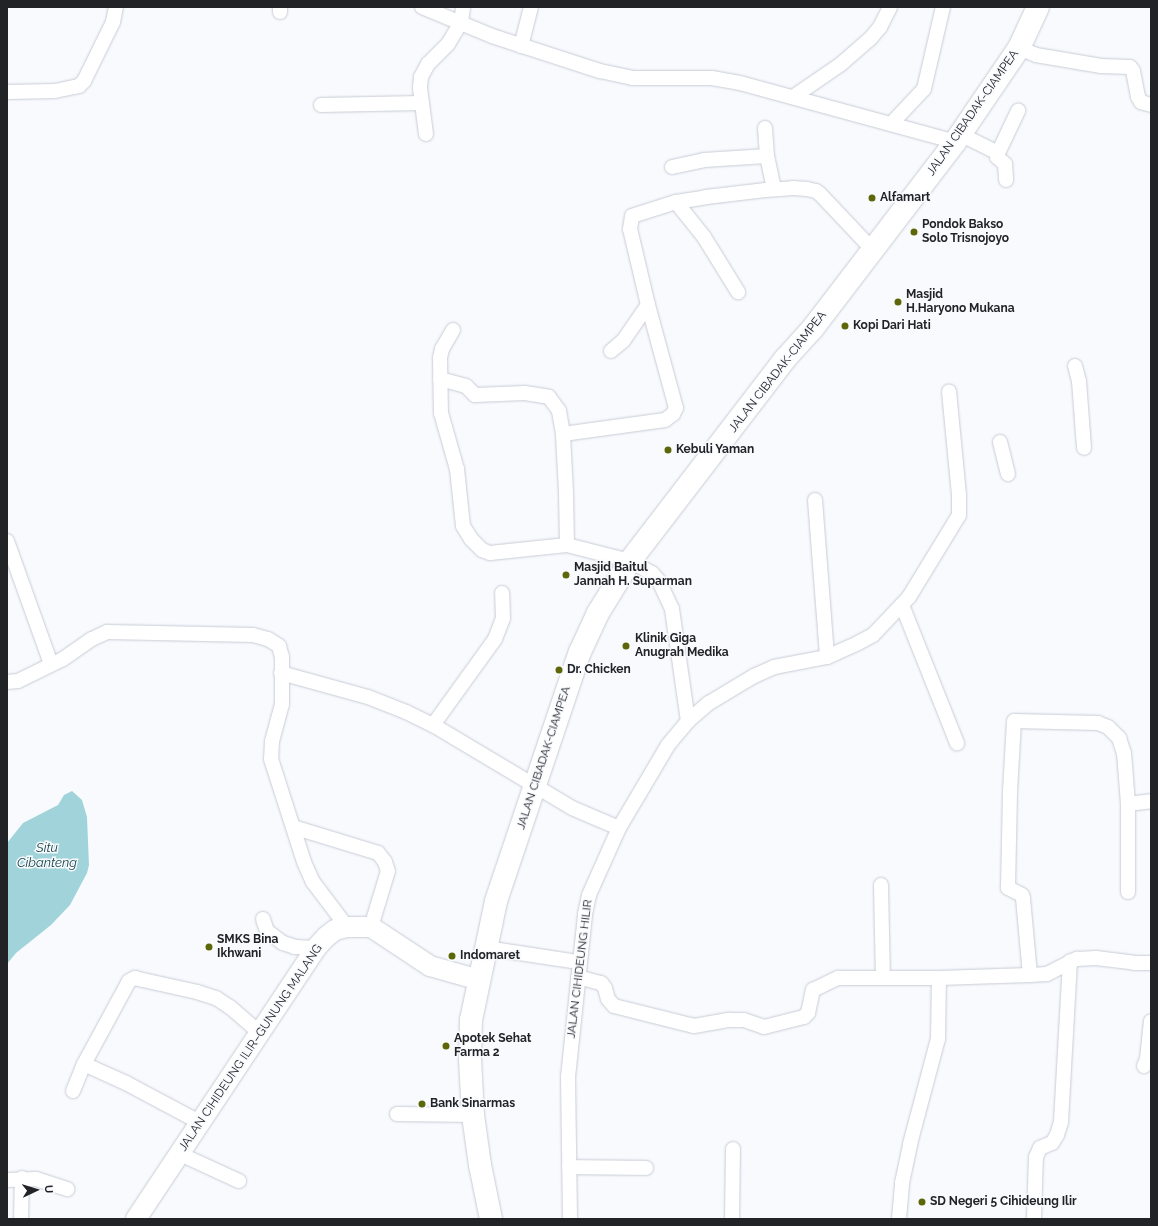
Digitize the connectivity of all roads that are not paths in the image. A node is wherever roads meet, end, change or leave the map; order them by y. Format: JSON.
{"nodes":[{"id":1,"x":116,"y":7,"type":"edge"},
{"id":2,"x":422,"y":7,"type":"edge"},
{"id":3,"x":463,"y":7,"type":"edge"},
{"id":4,"x":531,"y":7,"type":"edge"},
{"id":5,"x":890,"y":7,"type":"edge"},
{"id":6,"x":943,"y":7,"type":"edge"},
{"id":7,"x":1038,"y":7,"type":"edge"},
{"id":8,"x":461,"y":22,"type":"junction"},
{"id":9,"x":521,"y":46,"type":"junction"},
{"id":10,"x":1019,"y":48,"type":"junction"},
{"id":11,"x":7,"y":92,"type":"edge"},
{"id":12,"x":793,"y":97,"type":"junction"},
{"id":13,"x":421,"y":103,"type":"junction"},
{"id":14,"x":321,"y":105,"type":"dead end"},
{"id":15,"x":1151,"y":105,"type":"edge"},
{"id":16,"x":1018,"y":111,"type":"dead end"},
{"id":17,"x":891,"y":124,"type":"junction"},
{"id":18,"x":765,"y":128,"type":"dead end"},
{"id":19,"x":426,"y":134,"type":"dead end"},
{"id":20,"x":958,"y":138,"type":"junction"},
{"id":21,"x":998,"y":154,"type":"junction"},
{"id":22,"x":767,"y":156,"type":"junction"},
{"id":23,"x":672,"y":167,"type":"dead end"},
{"id":24,"x":1006,"y":180,"type":"dead end"},
{"id":25,"x":774,"y":189,"type":"junction"},
{"id":26,"x":676,"y":202,"type":"junction"},
{"id":27,"x":872,"y":249,"type":"junction"},
{"id":28,"x":738,"y":292,"type":"dead end"},
{"id":29,"x":648,"y":305,"type":"junction"},
{"id":30,"x":453,"y":330,"type":"dead end"},
{"id":31,"x":611,"y":351,"type":"dead end"},
{"id":32,"x":1075,"y":366,"type":"dead end"},
{"id":33,"x":440,"y":379,"type":"junction"},
{"id":34,"x":949,"y":391,"type":"dead end"},
{"id":35,"x":563,"y":434,"type":"junction"},
{"id":36,"x":1000,"y":442,"type":"dead end"},
{"id":37,"x":1084,"y":448,"type":"dead end"},
{"id":38,"x":1008,"y":474,"type":"dead end"},
{"id":39,"x":815,"y":500,"type":"dead end"},
{"id":40,"x":7,"y":541,"type":"edge"},
{"id":41,"x":567,"y":545,"type":"junction"},
{"id":42,"x":630,"y":561,"type":"junction"},
{"id":43,"x":502,"y":593,"type":"dead end"},
{"id":44,"x":902,"y":605,"type":"junction"},
{"id":45,"x":827,"y":657,"type":"junction"},
{"id":46,"x":51,"y":664,"type":"junction"},
{"id":47,"x":282,"y":673,"type":"junction"},
{"id":48,"x":9,"y":678,"type":"edge"},
{"id":49,"x":688,"y":721,"type":"junction"},
{"id":50,"x":433,"y":725,"type":"junction"},
{"id":51,"x":957,"y":743,"type":"dead end"},
{"id":52,"x":536,"y":787,"type":"junction"},
{"id":53,"x":1151,"y":802,"type":"edge"},
{"id":54,"x":1128,"y":804,"type":"junction"},
{"id":55,"x":293,"y":827,"type":"junction"},
{"id":56,"x":619,"y":828,"type":"junction"},
{"id":57,"x":881,"y":885,"type":"dead end"},
{"id":58,"x":1128,"y":892,"type":"dead end"},
{"id":59,"x":263,"y":919,"type":"dead end"},
{"id":60,"x":347,"y":926,"type":"junction"},
{"id":61,"x":371,"y":927,"type":"junction"},
{"id":62,"x":316,"y":948,"type":"junction"},
{"id":63,"x":486,"y":948,"type":"junction"},
{"id":64,"x":1070,"y":961,"type":"junction"},
{"id":65,"x":579,"y":962,"type":"junction"},
{"id":66,"x":1151,"y":962,"type":"edge"},
{"id":67,"x":1030,"y":975,"type":"junction"},
{"id":68,"x":578,"y":977,"type":"junction"},
{"id":69,"x":883,"y":978,"type":"junction"},
{"id":70,"x":939,"y":978,"type":"junction"},
{"id":71,"x":479,"y":980,"type":"junction"},
{"id":72,"x":1151,"y":1020,"type":"edge"},
{"id":73,"x":260,"y":1033,"type":"junction"},
{"id":74,"x":84,"y":1064,"type":"junction"},
{"id":75,"x":1144,"y":1066,"type":"dead end"},
{"id":76,"x":73,"y":1091,"type":"dead end"},
{"id":77,"x":397,"y":1114,"type":"dead end"},
{"id":78,"x":473,"y":1115,"type":"junction"},
{"id":79,"x":201,"y":1123,"type":"junction"},
{"id":80,"x":733,"y":1149,"type":"dead end"},
{"id":81,"x":180,"y":1154,"type":"junction"},
{"id":82,"x":569,"y":1167,"type":"junction"},
{"id":83,"x":646,"y":1168,"type":"dead end"},
{"id":84,"x":22,"y":1178,"type":"junction"},
{"id":85,"x":7,"y":1180,"type":"edge"},
{"id":86,"x":239,"y":1181,"type":"dead end"},
{"id":87,"x":67,"y":1189,"type":"dead end"},
{"id":88,"x":21,"y":1219,"type":"edge"},
{"id":89,"x":136,"y":1219,"type":"edge"},
{"id":90,"x":491,"y":1219,"type":"edge"},
{"id":91,"x":570,"y":1219,"type":"edge"},
{"id":92,"x":732,"y":1219,"type":"edge"},
{"id":93,"x":899,"y":1219,"type":"edge"},
{"id":94,"x":1034,"y":1219,"type":"edge"}],
"edges":[{"from":1,"to":11,"type":"street"},
{"from":2,"to":8,"type":"street"},
{"from":3,"to":8,"type":"street"},
{"from":4,"to":9,"type":"street"},
{"from":5,"to":12,"type":"street"},
{"from":6,"to":17,"type":"street"},
{"from":7,"to":10,"type":"highway","name":"JALAN CIBADAK-CIAMPEA"},
{"from":8,"to":9,"type":"street"},
{"from":8,"to":13,"type":"street"},
{"from":9,"to":12,"type":"street"},
{"from":10,"to":15,"type":"street"},
{"from":10,"to":20,"type":"highway","name":"JALAN CIBADAK-CIAMPEA"},
{"from":12,"to":17,"type":"street"},
{"from":13,"to":14,"type":"street"},
{"from":13,"to":19,"type":"street"},
{"from":16,"to":21,"type":"street"},
{"from":17,"to":20,"type":"street"},
{"from":18,"to":22,"type":"street"},
{"from":20,"to":21,"type":"street"},
{"from":20,"to":27,"type":"highway","name":"JALAN CIBADAK-CIAMPEA"},
{"from":21,"to":24,"type":"street"},
{"from":22,"to":23,"type":"street"},
{"from":22,"to":25,"type":"street"},
{"from":25,"to":26,"type":"street"},
{"from":25,"to":27,"type":"street"},
{"from":26,"to":28,"type":"street"},
{"from":26,"to":29,"type":"street"},
{"from":27,"to":42,"type":"highway","name":"JALAN CIBADAK-CIAMPEA"},
{"from":29,"to":31,"type":"street"},
{"from":29,"to":35,"type":"street"},
{"from":30,"to":33,"type":"street"},
{"from":32,"to":37,"type":"street"},
{"from":33,"to":35,"type":"street"},
{"from":33,"to":41,"type":"street"},
{"from":34,"to":44,"type":"street","name":"JALAN CIHIDEUNG HILIR"},
{"from":35,"to":41,"type":"street"},
{"from":36,"to":38,"type":"street"},
{"from":39,"to":45,"type":"street"},
{"from":40,"to":46,"type":"street"},
{"from":41,"to":42,"type":"street"},
{"from":42,"to":49,"type":"street"},
{"from":42,"to":52,"type":"highway","name":"JALAN CIBADAK-CIAMPEA"},
{"from":43,"to":50,"type":"street"},
{"from":44,"to":45,"type":"street","name":"JALAN CIHIDEUNG HILIR"},
{"from":44,"to":51,"type":"street"},
{"from":45,"to":49,"type":"street","name":"JALAN CIHIDEUNG HILIR"},
{"from":46,"to":47,"type":"street"},
{"from":46,"to":48,"type":"street"},
{"from":47,"to":50,"type":"street"},
{"from":47,"to":55,"type":"street"},
{"from":49,"to":56,"type":"street","name":"JALAN CIHIDEUNG HILIR"},
{"from":50,"to":52,"type":"street"},
{"from":52,"to":56,"type":"street"},
{"from":52,"to":63,"type":"highway","name":"JALAN CIBADAK-CIAMPEA"},
{"from":53,"to":54,"type":"street"},
{"from":54,"to":58,"type":"street"},
{"from":54,"to":67,"type":"street"},
{"from":55,"to":60,"type":"street"},
{"from":55,"to":61,"type":"street"},
{"from":56,"to":65,"type":"street","name":"JALAN CIHIDEUNG HILIR"},
{"from":57,"to":69,"type":"street"},
{"from":59,"to":62,"type":"street"},
{"from":60,"to":61,"type":"main road","name":"JALAN CIHIDEUNG ILIR–GUNUNG MALANG"},
{"from":60,"to":62,"type":"main road","name":"JALAN CIHIDEUNG ILIR–GUNUNG MALANG"},
{"from":61,"to":71,"type":"main road"},
{"from":62,"to":73,"type":"main road","name":"JALAN CIHIDEUNG ILIR–GUNUNG MALANG"},
{"from":63,"to":65,"type":"street"},
{"from":63,"to":71,"type":"highway","name":"JALAN CIBADAK-CIAMPEA"},
{"from":64,"to":66,"type":"street"},
{"from":64,"to":67,"type":"street"},
{"from":64,"to":94,"type":"street"},
{"from":65,"to":68,"type":"street","name":"JALAN CIHIDEUNG HILIR"},
{"from":67,"to":70,"type":"street"},
{"from":68,"to":69,"type":"street"},
{"from":68,"to":82,"type":"street","name":"JALAN CIHIDEUNG HILIR"},
{"from":69,"to":70,"type":"street"},
{"from":70,"to":93,"type":"street"},
{"from":71,"to":78,"type":"highway","name":"JALAN CIBADAK-CIAMPEA"},
{"from":72,"to":75,"type":"street"},
{"from":73,"to":74,"type":"street"},
{"from":73,"to":79,"type":"main road","name":"JALAN CIHIDEUNG ILIR–GUNUNG MALANG"},
{"from":74,"to":76,"type":"street"},
{"from":74,"to":79,"type":"street"},
{"from":77,"to":78,"type":"street"},
{"from":78,"to":90,"type":"highway","name":"JALAN CIBADAK-CIAMPEA"},
{"from":79,"to":81,"type":"main road","name":"JALAN CIHIDEUNG ILIR–GUNUNG MALANG"},
{"from":80,"to":92,"type":"street"},
{"from":81,"to":86,"type":"street"},
{"from":81,"to":89,"type":"main road","name":"JALAN CIHIDEUNG ILIR–GUNUNG MALANG"},
{"from":82,"to":83,"type":"street"},
{"from":82,"to":91,"type":"street","name":"JALAN CIHIDEUNG HILIR"},
{"from":84,"to":85,"type":"street"},
{"from":84,"to":87,"type":"street"},
{"from":84,"to":88,"type":"street"}]}
